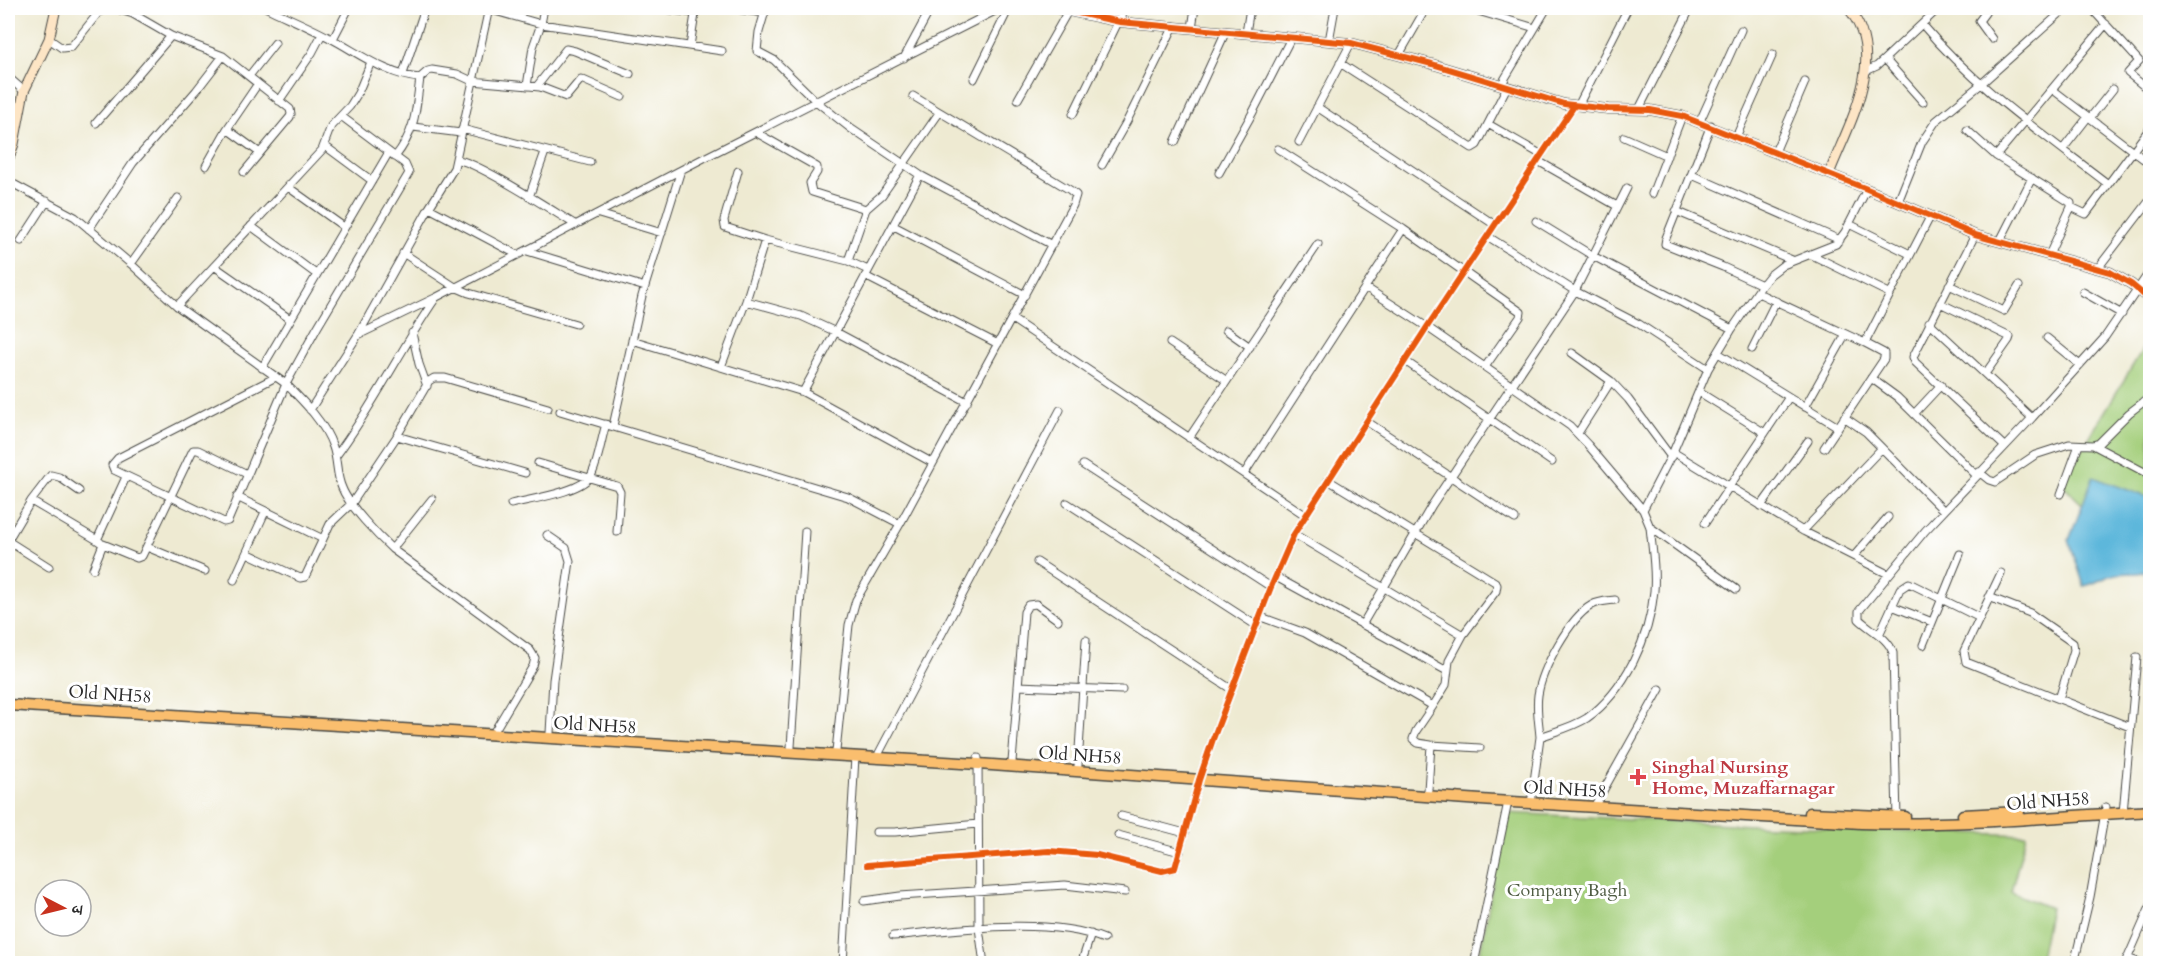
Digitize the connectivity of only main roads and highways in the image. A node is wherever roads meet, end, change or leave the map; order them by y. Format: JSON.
{"nodes":[{"id":1,"x":8,"y":698,"type":"edge"},
{"id":2,"x":8,"y":705,"type":"edge"},
{"id":3,"x":495,"y":733,"type":"junction"},
{"id":4,"x":978,"y":761,"type":"junction"},
{"id":5,"x":1200,"y":777,"type":"junction"},
{"id":6,"x":1434,"y":793,"type":"junction"},
{"id":7,"x":1531,"y":800,"type":"junction"},
{"id":8,"x":2150,"y":808,"type":"edge"}],
"edges":[{"from":1,"to":3,"type":"main road","name":"Old NH58"},
{"from":2,"to":3,"type":"main road","name":"Old NH58"},
{"from":3,"to":4,"type":"main road","name":"Old NH58"},
{"from":3,"to":4,"type":"main road","name":"Old NH58"},
{"from":4,"to":5,"type":"main road","name":"Old NH58"},
{"from":4,"to":5,"type":"main road","name":"Old NH58"},
{"from":5,"to":6,"type":"main road","name":"Old NH58"},
{"from":6,"to":7,"type":"main road","name":"Old NH58"},
{"from":6,"to":7,"type":"main road","name":"Old NH58"},
{"from":7,"to":8,"type":"main road","name":"Old NH58"}]}
